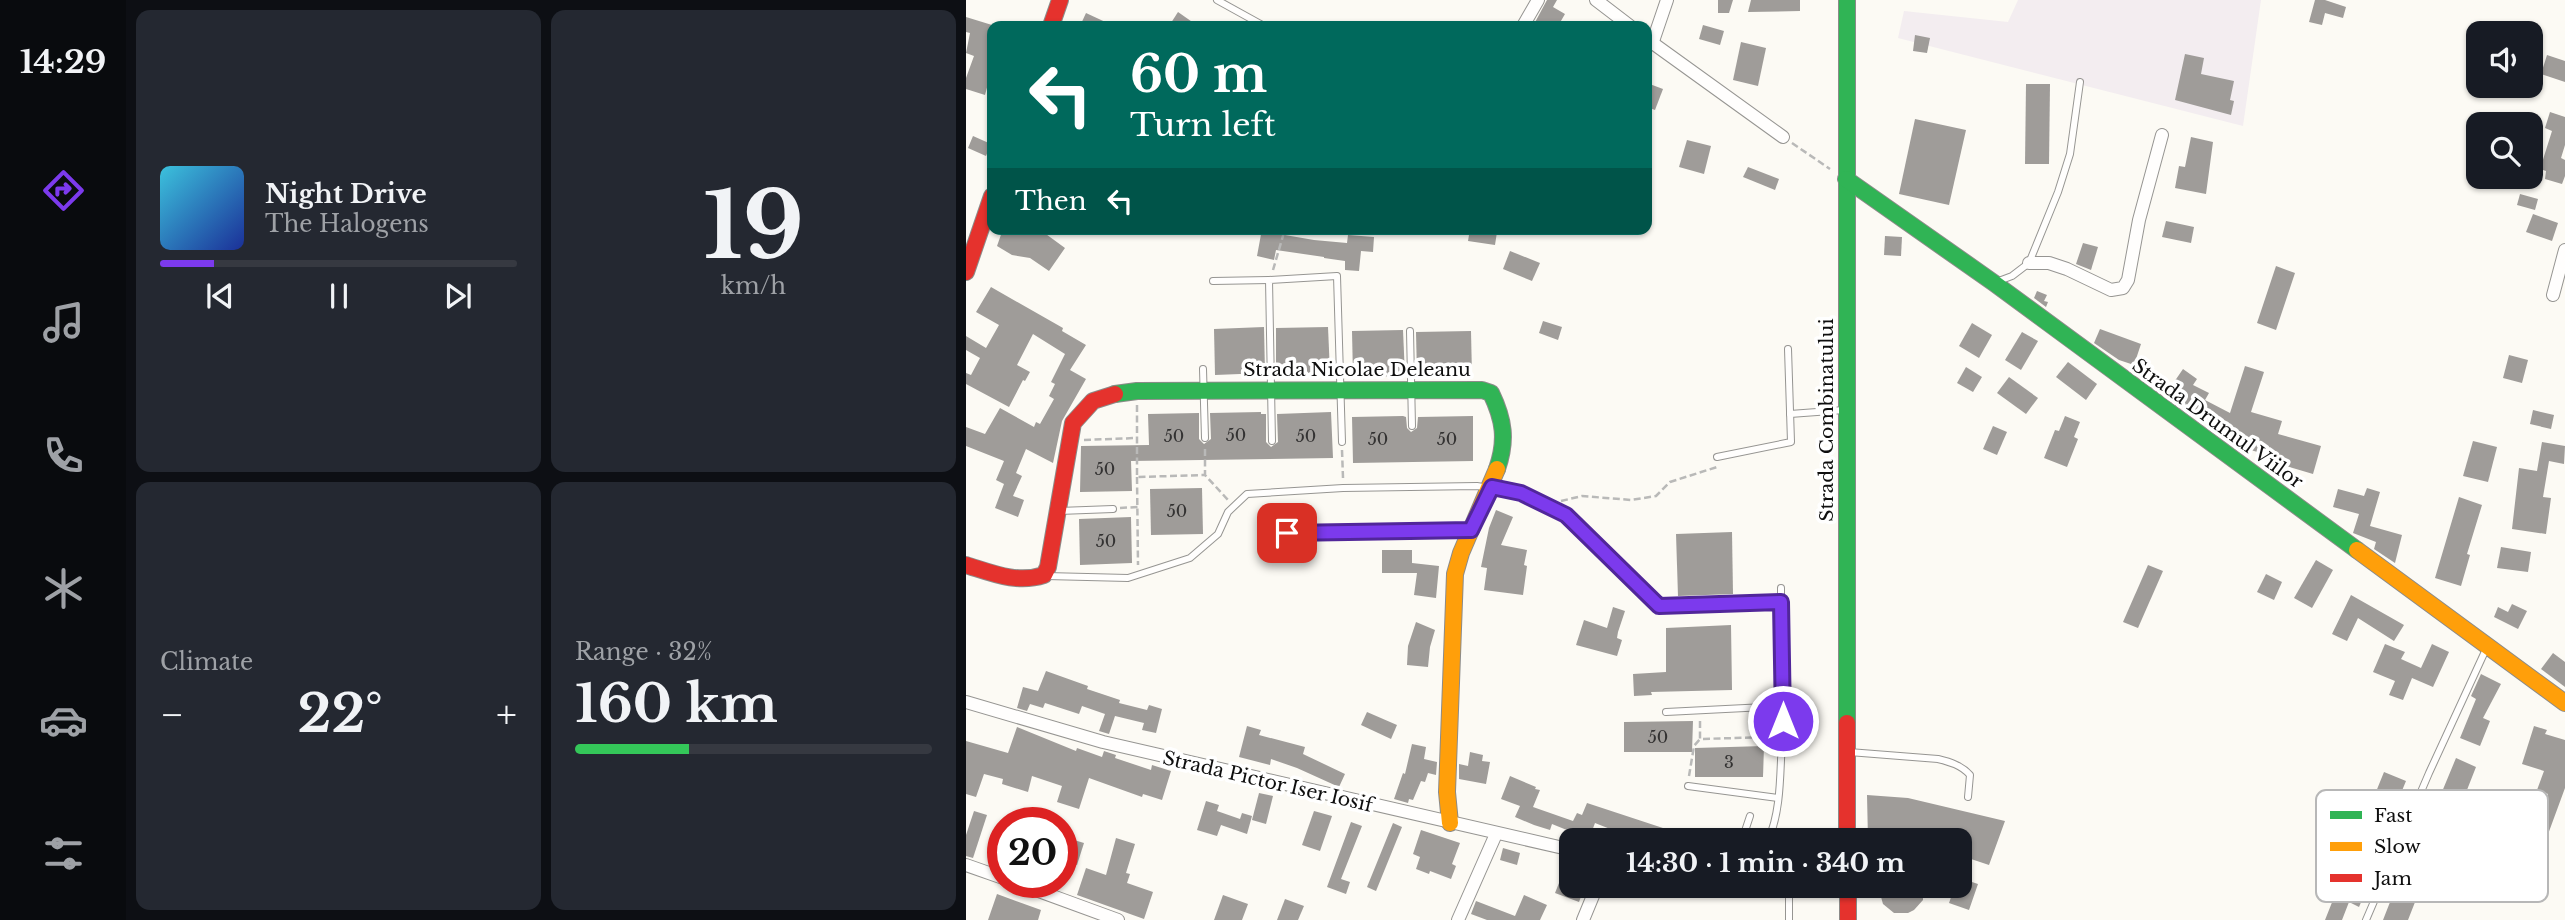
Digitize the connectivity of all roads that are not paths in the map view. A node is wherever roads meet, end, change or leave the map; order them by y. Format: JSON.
{"nodes":[{"id":1,"x":1060,"y":0,"type":"edge"},
{"id":2,"x":1217,"y":0,"type":"edge"},
{"id":3,"x":1538,"y":0,"type":"edge"},
{"id":4,"x":1596,"y":0,"type":"edge"},
{"id":5,"x":1667,"y":0,"type":"edge"},
{"id":6,"x":1847,"y":0,"type":"edge"},
{"id":7,"x":1053,"y":21,"type":"edge"},
{"id":8,"x":1256,"y":21,"type":"edge"},
{"id":9,"x":1526,"y":21,"type":"edge"},
{"id":10,"x":1623,"y":21,"type":"edge"},
{"id":11,"x":1652,"y":37,"type":"edge"},
{"id":12,"x":1652,"y":43,"type":"edge"},
{"id":13,"x":2080,"y":82,"type":"dead end"},
{"id":14,"x":2162,"y":135,"type":"dead end"},
{"id":15,"x":1783,"y":137,"type":"road end"},
{"id":16,"x":1846,"y":179,"type":"junction"},
{"id":17,"x":987,"y":211,"type":"edge"},
{"id":18,"x":2565,"y":250,"type":"edge"},
{"id":19,"x":2029,"y":263,"type":"junction"},
{"id":20,"x":966,"y":272,"type":"edge"},
{"id":21,"x":1269,"y":279,"type":"junction"},
{"id":22,"x":1213,"y":281,"type":"dead end"},
{"id":23,"x":1994,"y":283,"type":"junction"},
{"id":24,"x":2553,"y":295,"type":"dead end"},
{"id":25,"x":1410,"y":331,"type":"dead end"},
{"id":26,"x":1788,"y":349,"type":"dead end"},
{"id":27,"x":1203,"y":369,"type":"dead end"},
{"id":28,"x":1272,"y":390,"type":"junction"},
{"id":29,"x":1411,"y":390,"type":"junction"},
{"id":30,"x":1204,"y":391,"type":"junction"},
{"id":31,"x":1340,"y":391,"type":"junction"},
{"id":32,"x":1848,"y":410,"type":"junction"},
{"id":33,"x":1790,"y":414,"type":"junction"},
{"id":34,"x":1412,"y":426,"type":"dead end"},
{"id":35,"x":1205,"y":438,"type":"road end"},
{"id":36,"x":1272,"y":441,"type":"dead end"},
{"id":37,"x":1342,"y":442,"type":"road end"},
{"id":38,"x":1717,"y":457,"type":"dead end"},
{"id":39,"x":1492,"y":487,"type":"junction"},
{"id":40,"x":1113,"y":509,"type":"road end"},
{"id":41,"x":1057,"y":512,"type":"junction"},
{"id":42,"x":1471,"y":530,"type":"junction"},
{"id":43,"x":1261,"y":534,"type":"dead end"},
{"id":44,"x":966,"y":565,"type":"edge"},
{"id":45,"x":1044,"y":575,"type":"junction"},
{"id":46,"x":1781,"y":588,"type":"dead end"},
{"id":47,"x":1781,"y":602,"type":"junction"},
{"id":48,"x":2487,"y":647,"type":"junction"},
{"id":49,"x":966,"y":702,"type":"edge"},
{"id":50,"x":2565,"y":703,"type":"edge"},
{"id":51,"x":1784,"y":706,"type":"junction"},
{"id":52,"x":1666,"y":712,"type":"dead end"},
{"id":53,"x":1847,"y":751,"type":"junction"},
{"id":54,"x":1688,"y":786,"type":"road end"},
{"id":55,"x":2422,"y":790,"type":"edge"},
{"id":56,"x":1968,"y":797,"type":"dead end"},
{"id":57,"x":1778,"y":798,"type":"junction"},
{"id":58,"x":1751,"y":816,"type":"dead end"},
{"id":59,"x":1450,"y":823,"type":"junction"},
{"id":60,"x":1746,"y":828,"type":"edge"},
{"id":61,"x":1773,"y":828,"type":"edge"},
{"id":62,"x":1847,"y":828,"type":"edge"},
{"id":63,"x":1496,"y":834,"type":"junction"},
{"id":64,"x":1559,"y":847,"type":"edge"},
{"id":65,"x":966,"y":864,"type":"edge"},
{"id":66,"x":987,"y":872,"type":"edge"},
{"id":67,"x":1058,"y":898,"type":"edge"},
{"id":68,"x":1592,"y":898,"type":"edge"},
{"id":69,"x":1789,"y":898,"type":"edge"},
{"id":70,"x":1848,"y":898,"type":"edge"},
{"id":71,"x":2374,"y":902,"type":"edge"},
{"id":72,"x":1118,"y":920,"type":"edge"},
{"id":73,"x":1458,"y":920,"type":"edge"},
{"id":74,"x":1583,"y":920,"type":"edge"},
{"id":75,"x":1789,"y":920,"type":"edge"},
{"id":76,"x":1848,"y":920,"type":"edge"},
{"id":77,"x":2366,"y":920,"type":"edge"}],
"edges":[{"from":1,"to":7,"type":"street"},
{"from":2,"to":8,"type":"lane"},
{"from":3,"to":9,"type":"street"},
{"from":4,"to":10,"type":"street"},
{"from":5,"to":11,"type":"street"},
{"from":6,"to":16,"type":"street","name":"Strada Combinatului"},
{"from":12,"to":15,"type":"street"},
{"from":13,"to":19,"type":"lane"},
{"from":14,"to":19,"type":"street"},
{"from":16,"to":23,"type":"street","name":"Strada Drumul Viilor"},
{"from":16,"to":32,"type":"street","name":"Strada Combinatului"},
{"from":17,"to":20,"type":"street"},
{"from":18,"to":24,"type":"street"},
{"from":19,"to":23,"type":"lane"},
{"from":21,"to":22,"type":"lane"},
{"from":21,"to":28,"type":"lane"},
{"from":21,"to":31,"type":"lane"},
{"from":23,"to":48,"type":"street","name":"Strada Drumul Viilor"},
{"from":25,"to":29,"type":"lane"},
{"from":26,"to":33,"type":"lane"},
{"from":27,"to":30,"type":"lane"},
{"from":28,"to":30,"type":"street","name":"Strada Nicolae Deleanu"},
{"from":28,"to":31,"type":"street","name":"Strada Nicolae Deleanu"},
{"from":28,"to":36,"type":"lane"},
{"from":29,"to":31,"type":"street","name":"Strada Nicolae Deleanu"},
{"from":29,"to":34,"type":"lane"},
{"from":29,"to":39,"type":"street","name":"Strada Nicolae Deleanu"},
{"from":30,"to":35,"type":"lane"},
{"from":30,"to":41,"type":"street","name":"Strada Nicolae Deleanu"},
{"from":31,"to":37,"type":"lane"},
{"from":32,"to":33,"type":"lane"},
{"from":32,"to":53,"type":"street","name":"Strada Combinatului"},
{"from":33,"to":38,"type":"lane"},
{"from":39,"to":42,"type":"street","name":"Strada Nicolae Deleanu"},
{"from":39,"to":45,"type":"lane"},
{"from":39,"to":47,"type":"lane"},
{"from":40,"to":41,"type":"lane"},
{"from":41,"to":45,"type":"street","name":"Strada Nicolae Deleanu"},
{"from":42,"to":43,"type":"lane"},
{"from":42,"to":59,"type":"street","name":"Strada Nicolae Deleanu"},
{"from":44,"to":45,"type":"street"},
{"from":46,"to":47,"type":"lane"},
{"from":47,"to":51,"type":"lane"},
{"from":48,"to":50,"type":"street","name":"Strada Drumul Viilor"},
{"from":48,"to":55,"type":"lane"},
{"from":49,"to":59,"type":"street","name":"Strada Pictor Iser Iosif"},
{"from":51,"to":52,"type":"lane"},
{"from":51,"to":57,"type":"lane"},
{"from":53,"to":56,"type":"lane"},
{"from":53,"to":62,"type":"street","name":"Strada Combinatului"},
{"from":54,"to":57,"type":"lane"},
{"from":57,"to":61,"type":"lane"},
{"from":58,"to":60,"type":"lane"},
{"from":59,"to":63,"type":"street","name":"Strada Pictor Iser Iosif"},
{"from":63,"to":64,"type":"street","name":"Strada Pictor Iser Iosif"},
{"from":63,"to":73,"type":"street"},
{"from":65,"to":66,"type":"street"},
{"from":67,"to":72,"type":"street"},
{"from":68,"to":74,"type":"street"},
{"from":69,"to":75,"type":"lane"},
{"from":70,"to":76,"type":"street"},
{"from":71,"to":77,"type":"lane"}]}
